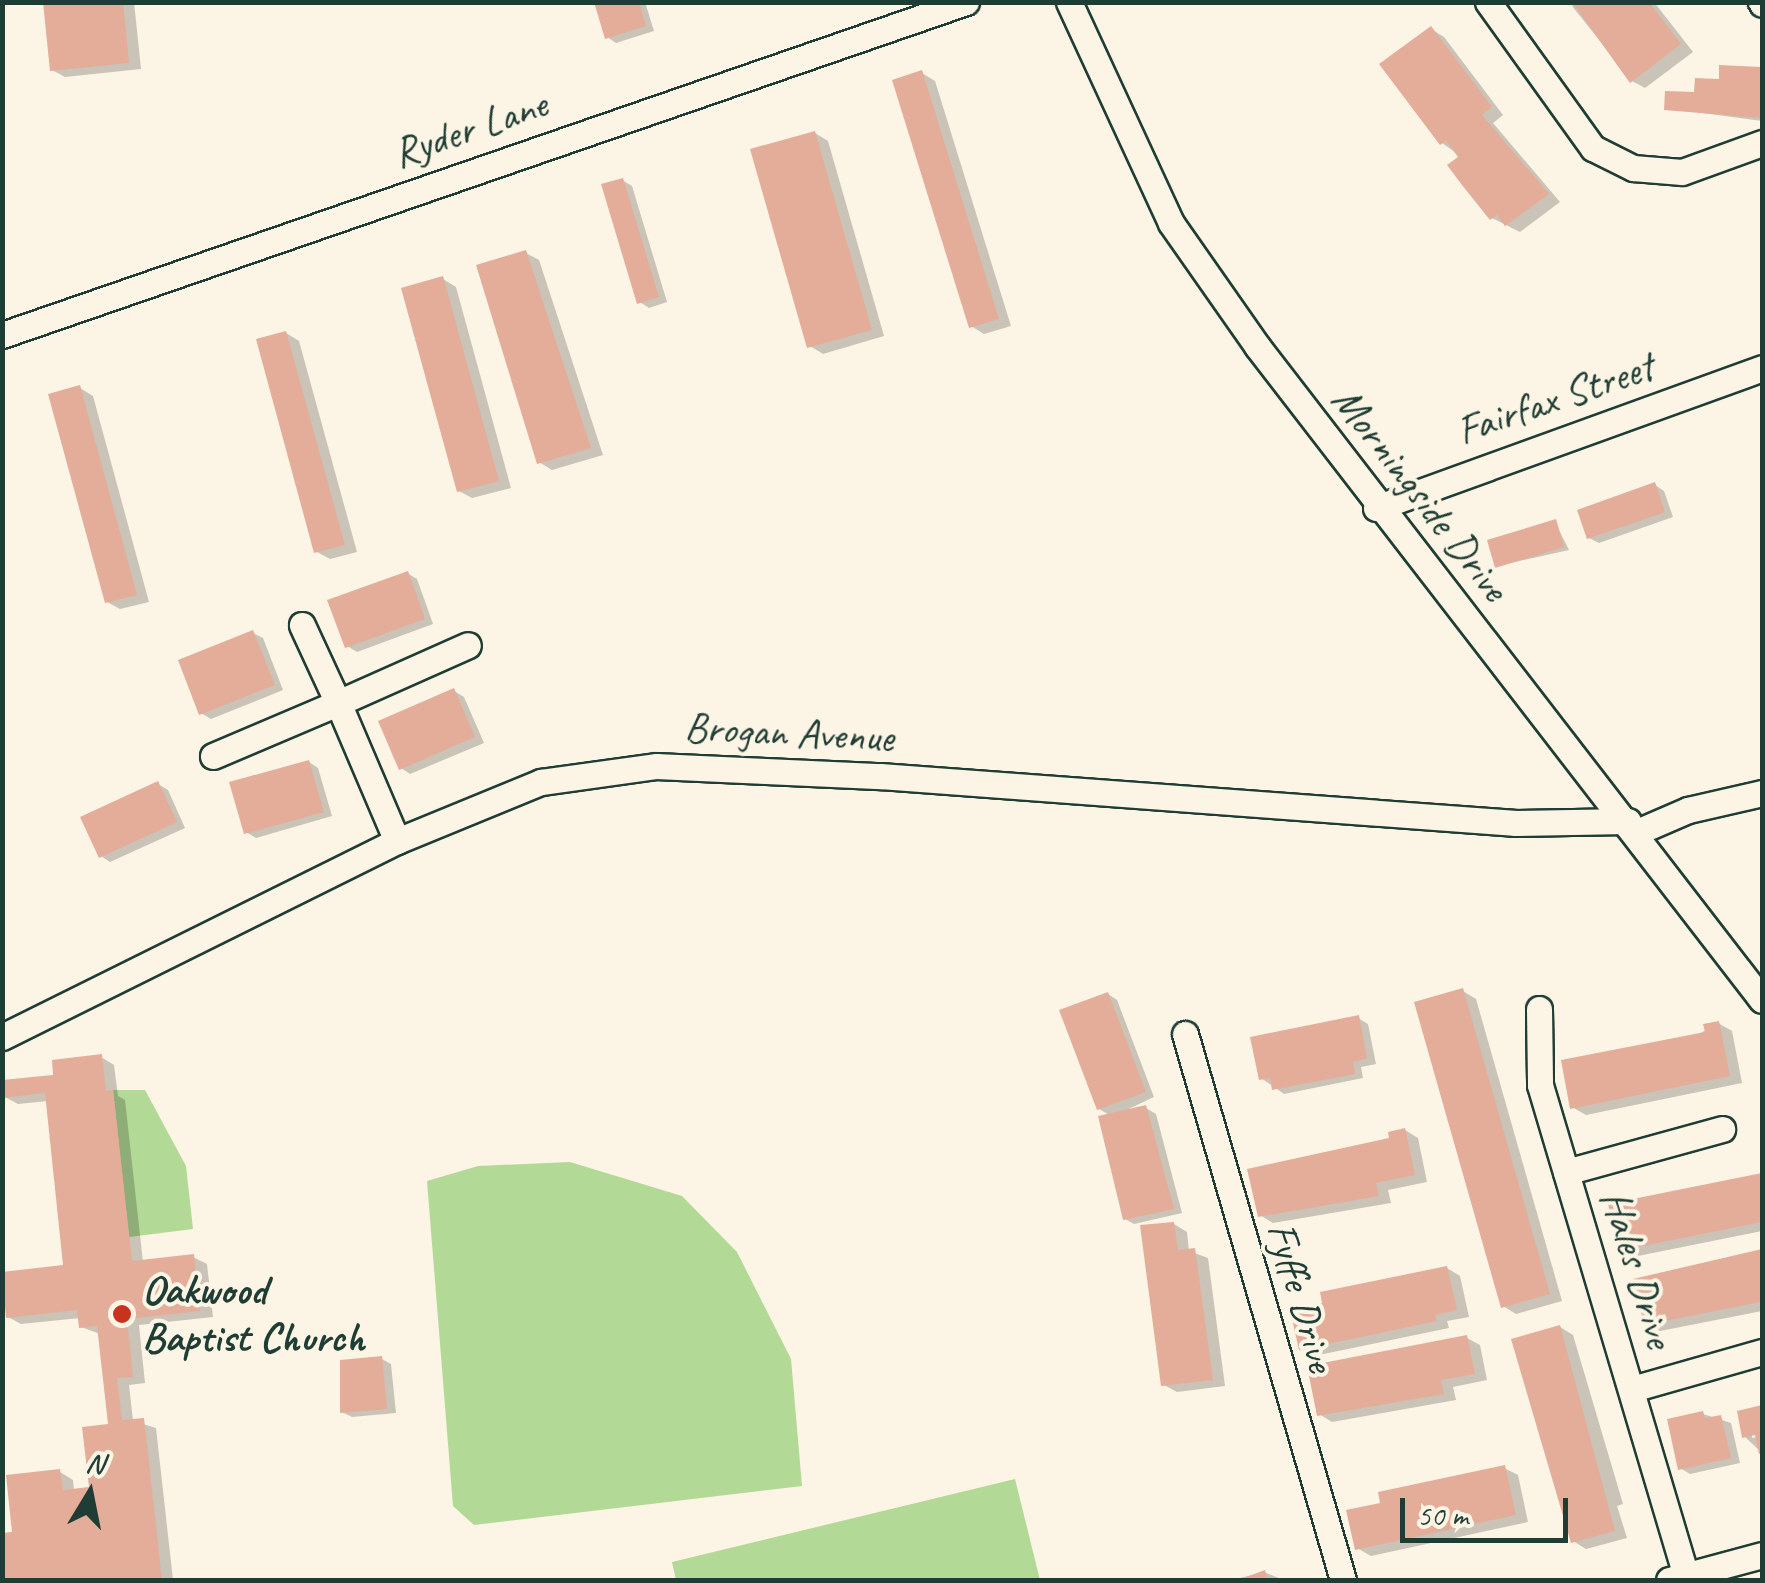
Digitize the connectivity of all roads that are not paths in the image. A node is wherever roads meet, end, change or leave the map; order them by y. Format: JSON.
{"nodes":[{"id":1,"x":966,"y":2,"type":"edge"},
{"id":2,"x":1069,"y":2,"type":"edge"},
{"id":3,"x":1488,"y":2,"type":"edge"},
{"id":4,"x":1762,"y":143,"type":"edge"},
{"id":5,"x":2,"y":335,"type":"edge"},
{"id":6,"x":1762,"y":368,"type":"edge"},
{"id":7,"x":1376,"y":508,"type":"junction"},
{"id":8,"x":302,"y":625,"type":"dead end"},
{"id":9,"x":468,"y":645,"type":"dead end"},
{"id":10,"x":338,"y":703,"type":"junction"},
{"id":11,"x":213,"y":756,"type":"dead end"},
{"id":12,"x":1762,"y":793,"type":"edge"},
{"id":13,"x":1632,"y":826,"type":"junction"},
{"id":14,"x":397,"y":840,"type":"junction"},
{"id":15,"x":1762,"y":1000,"type":"edge"},
{"id":16,"x":1540,"y":1008,"type":"dead end"},
{"id":17,"x":1185,"y":1034,"type":"dead end"},
{"id":18,"x":2,"y":1037,"type":"edge"},
{"id":19,"x":1722,"y":1129,"type":"dead end"},
{"id":20,"x":1566,"y":1172,"type":"junction"},
{"id":21,"x":1762,"y":1352,"type":"edge"},
{"id":22,"x":1632,"y":1389,"type":"junction"},
{"id":23,"x":1762,"y":1555,"type":"edge"},
{"id":24,"x":1678,"y":1578,"type":"edge"},
{"id":25,"x":1343,"y":1580,"type":"edge"}],
"edges":[{"from":1,"to":5,"type":"street","name":"Ryder Lane"},
{"from":2,"to":7,"type":"street","name":"Morningside Drive"},
{"from":3,"to":4,"type":"street"},
{"from":6,"to":7,"type":"street","name":"Fairfax Street"},
{"from":7,"to":13,"type":"street","name":"Morningside Drive"},
{"from":8,"to":10,"type":"street"},
{"from":9,"to":10,"type":"street"},
{"from":10,"to":11,"type":"street"},
{"from":10,"to":14,"type":"street"},
{"from":12,"to":13,"type":"street","name":"Brogan Avenue"},
{"from":13,"to":14,"type":"street","name":"Brogan Avenue"},
{"from":13,"to":15,"type":"street","name":"Morningside Drive"},
{"from":14,"to":18,"type":"street","name":"Brogan Avenue"},
{"from":16,"to":20,"type":"street","name":"Hales Drive"},
{"from":17,"to":25,"type":"street","name":"Fyffe Drive"},
{"from":19,"to":20,"type":"street","name":"Hales Drive"},
{"from":20,"to":22,"type":"street","name":"Hales Drive"},
{"from":21,"to":22,"type":"street","name":"Hales Drive"},
{"from":22,"to":24,"type":"street","name":"Hales Drive"},
{"from":23,"to":24,"type":"street"}]}
